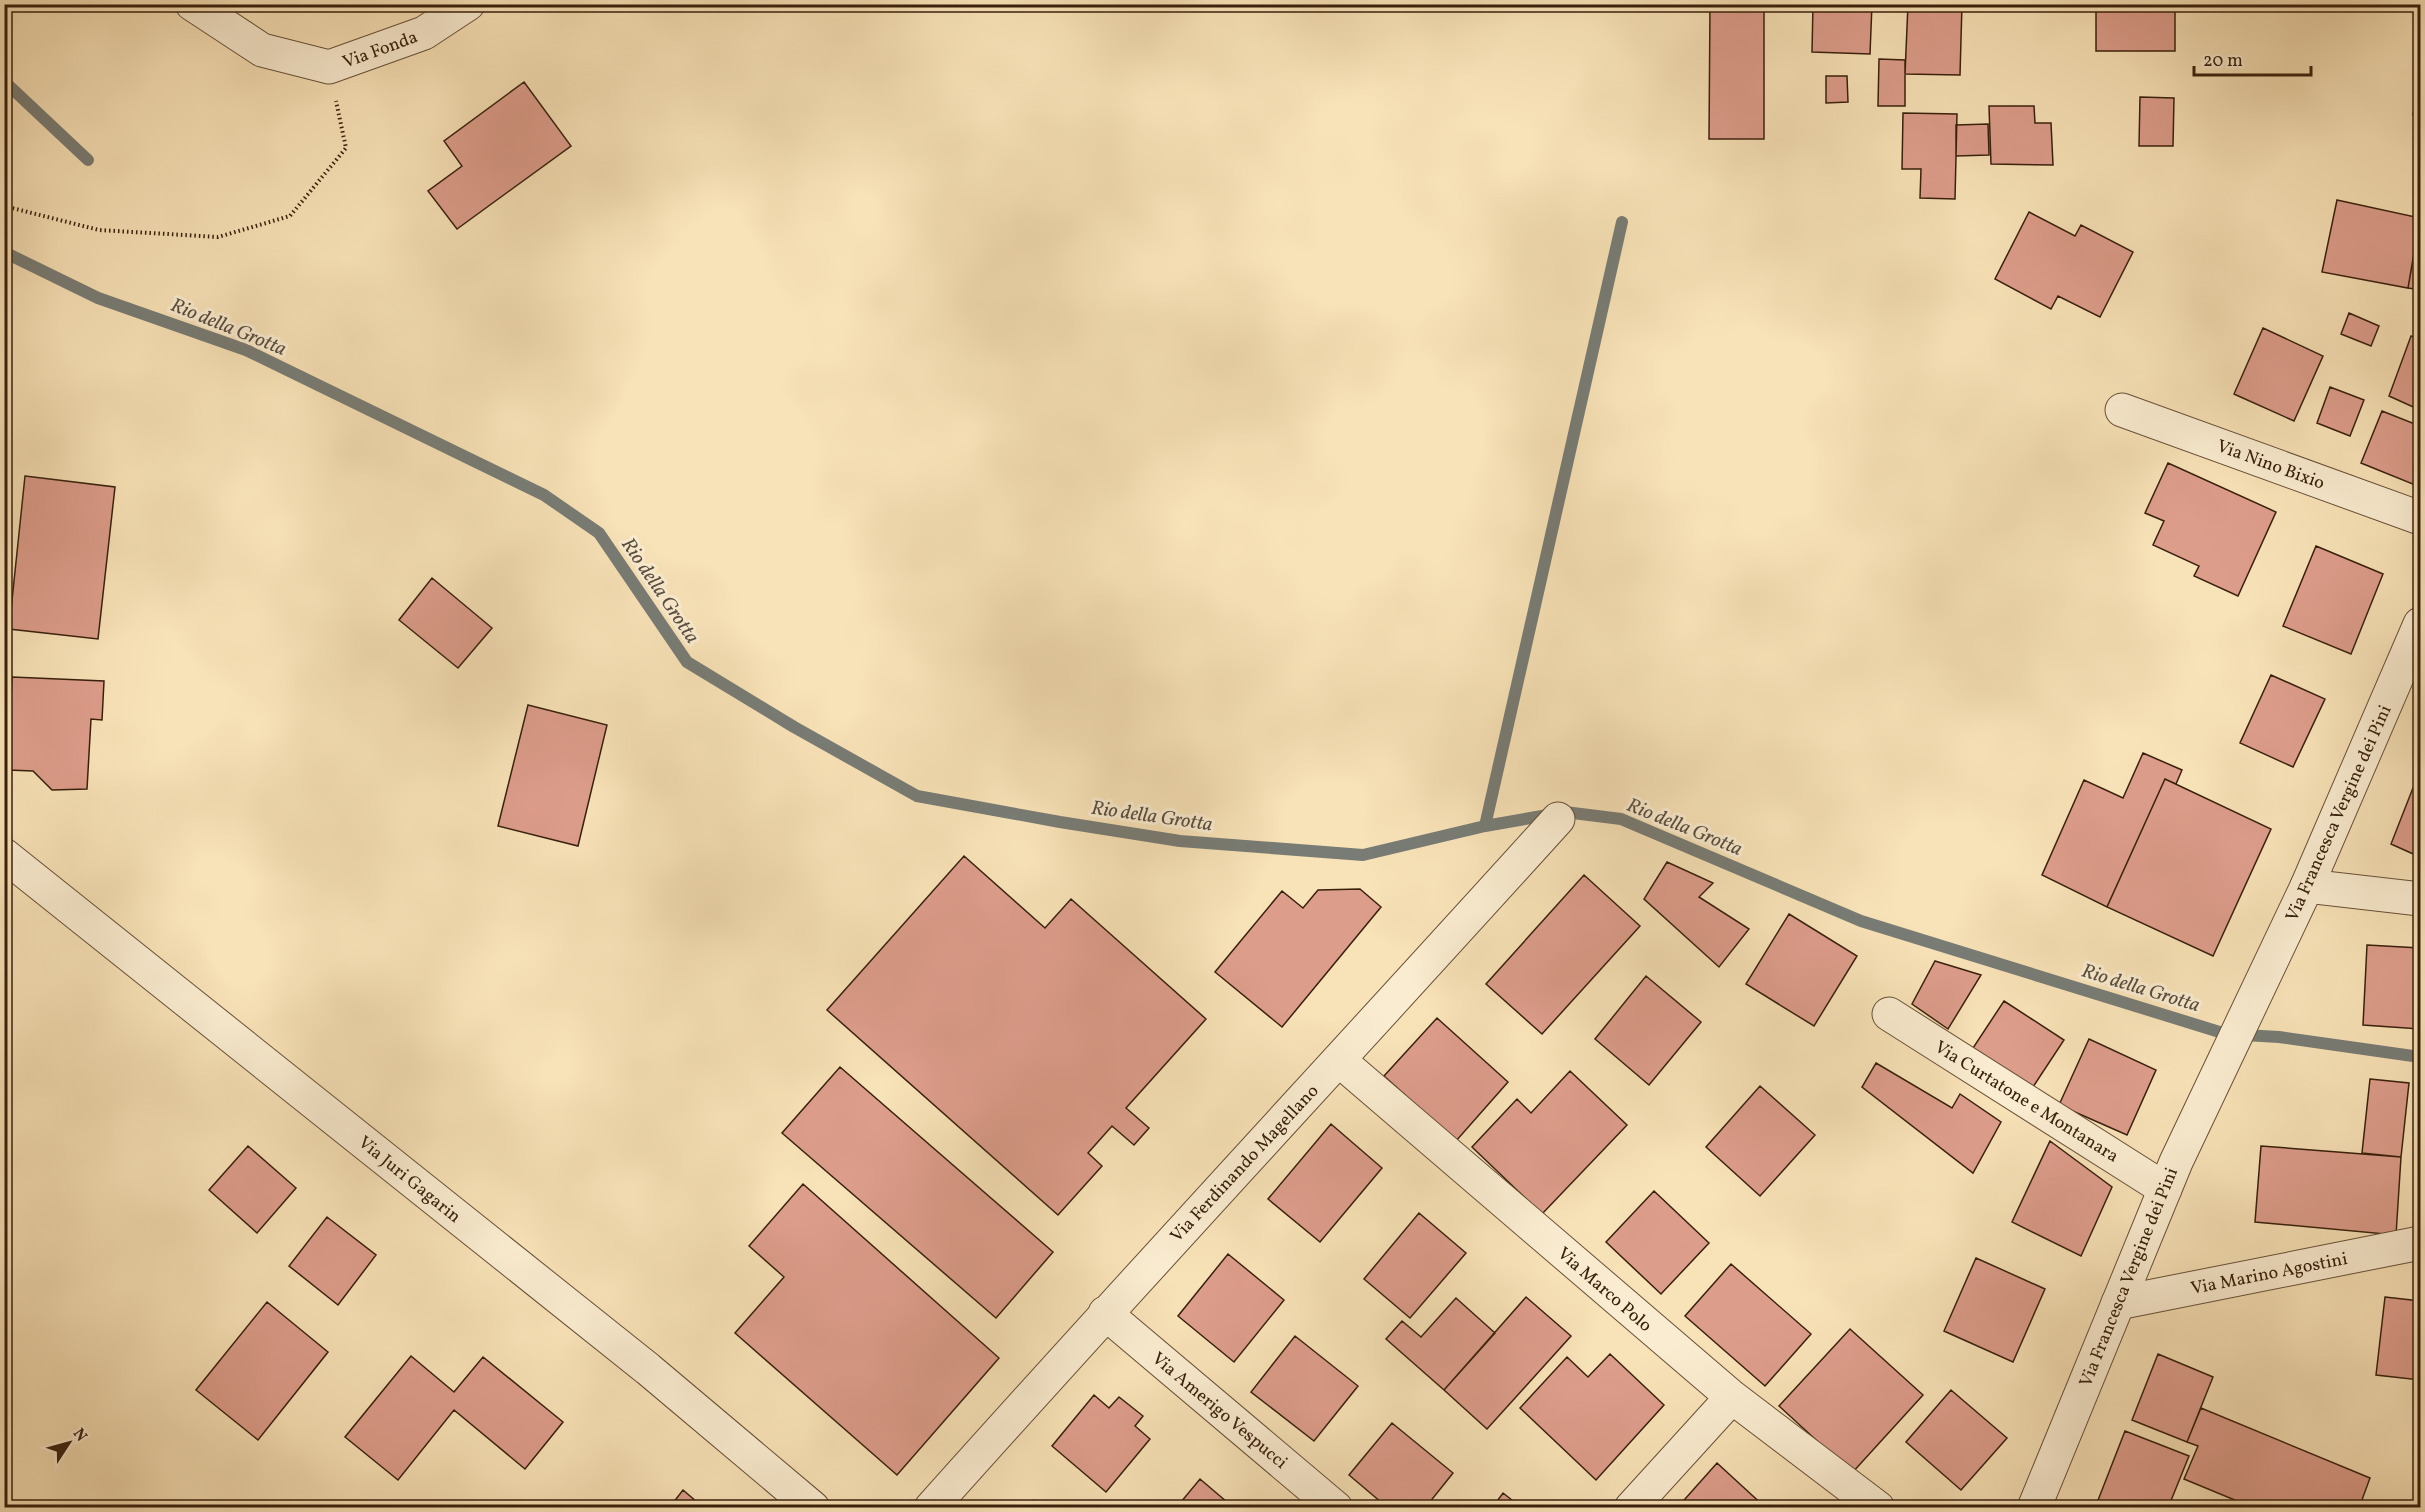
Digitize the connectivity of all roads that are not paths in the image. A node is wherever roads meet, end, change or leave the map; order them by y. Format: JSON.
{"nodes":[{"id":1,"x":192,"y":4,"type":"edge"},
{"id":2,"x":468,"y":4,"type":"edge"},
{"id":3,"x":2122,"y":410,"type":"dead end"},
{"id":4,"x":2421,"y":518,"type":"edge"},
{"id":5,"x":2421,"y":624,"type":"edge"},
{"id":6,"x":1558,"y":819,"type":"dead end"},
{"id":7,"x":4,"y":855,"type":"edge"},
{"id":8,"x":2307,"y":886,"type":"junction"},
{"id":9,"x":2421,"y":899,"type":"edge"},
{"id":10,"x":1888,"y":1014,"type":"dead end"},
{"id":11,"x":1340,"y":1061,"type":"junction"},
{"id":12,"x":2165,"y":1189,"type":"junction"},
{"id":13,"x":2421,"y":1243,"type":"edge"},
{"id":14,"x":2118,"y":1303,"type":"junction"},
{"id":15,"x":1105,"y":1313,"type":"junction"},
{"id":16,"x":1732,"y":1397,"type":"junction"},
{"id":17,"x":813,"y":1508,"type":"edge"},
{"id":18,"x":931,"y":1508,"type":"edge"},
{"id":19,"x":1336,"y":1508,"type":"edge"},
{"id":20,"x":1631,"y":1508,"type":"edge"},
{"id":21,"x":1878,"y":1508,"type":"edge"},
{"id":22,"x":2034,"y":1508,"type":"edge"}],
"edges":[{"from":1,"to":2,"type":"street","name":"Via Fonda"},
{"from":3,"to":4,"type":"street","name":"Via Nino Bixio"},
{"from":5,"to":8,"type":"street","name":"Via Francesca Vergine dei Pini"},
{"from":6,"to":11,"type":"street","name":"Via Ferdinando Magellano"},
{"from":7,"to":17,"type":"street","name":"Via Juri Gagarin"},
{"from":8,"to":9,"type":"street"},
{"from":8,"to":12,"type":"street","name":"Via Francesca Vergine dei Pini"},
{"from":10,"to":12,"type":"street","name":"Via Curtatone e Montanara"},
{"from":11,"to":15,"type":"street","name":"Via Ferdinando Magellano"},
{"from":11,"to":16,"type":"street","name":"Via Marco Polo"},
{"from":12,"to":14,"type":"street","name":"Via Francesca Vergine dei Pini"},
{"from":13,"to":14,"type":"street","name":"Via Marino Agostini"},
{"from":14,"to":22,"type":"street","name":"Via Francesca Vergine dei Pini"},
{"from":15,"to":18,"type":"street","name":"Via Ferdinando Magellano"},
{"from":15,"to":19,"type":"street","name":"Via Amerigo Vespucci"},
{"from":16,"to":20,"type":"street"},
{"from":16,"to":21,"type":"street","name":"Via Marco Polo"}]}
